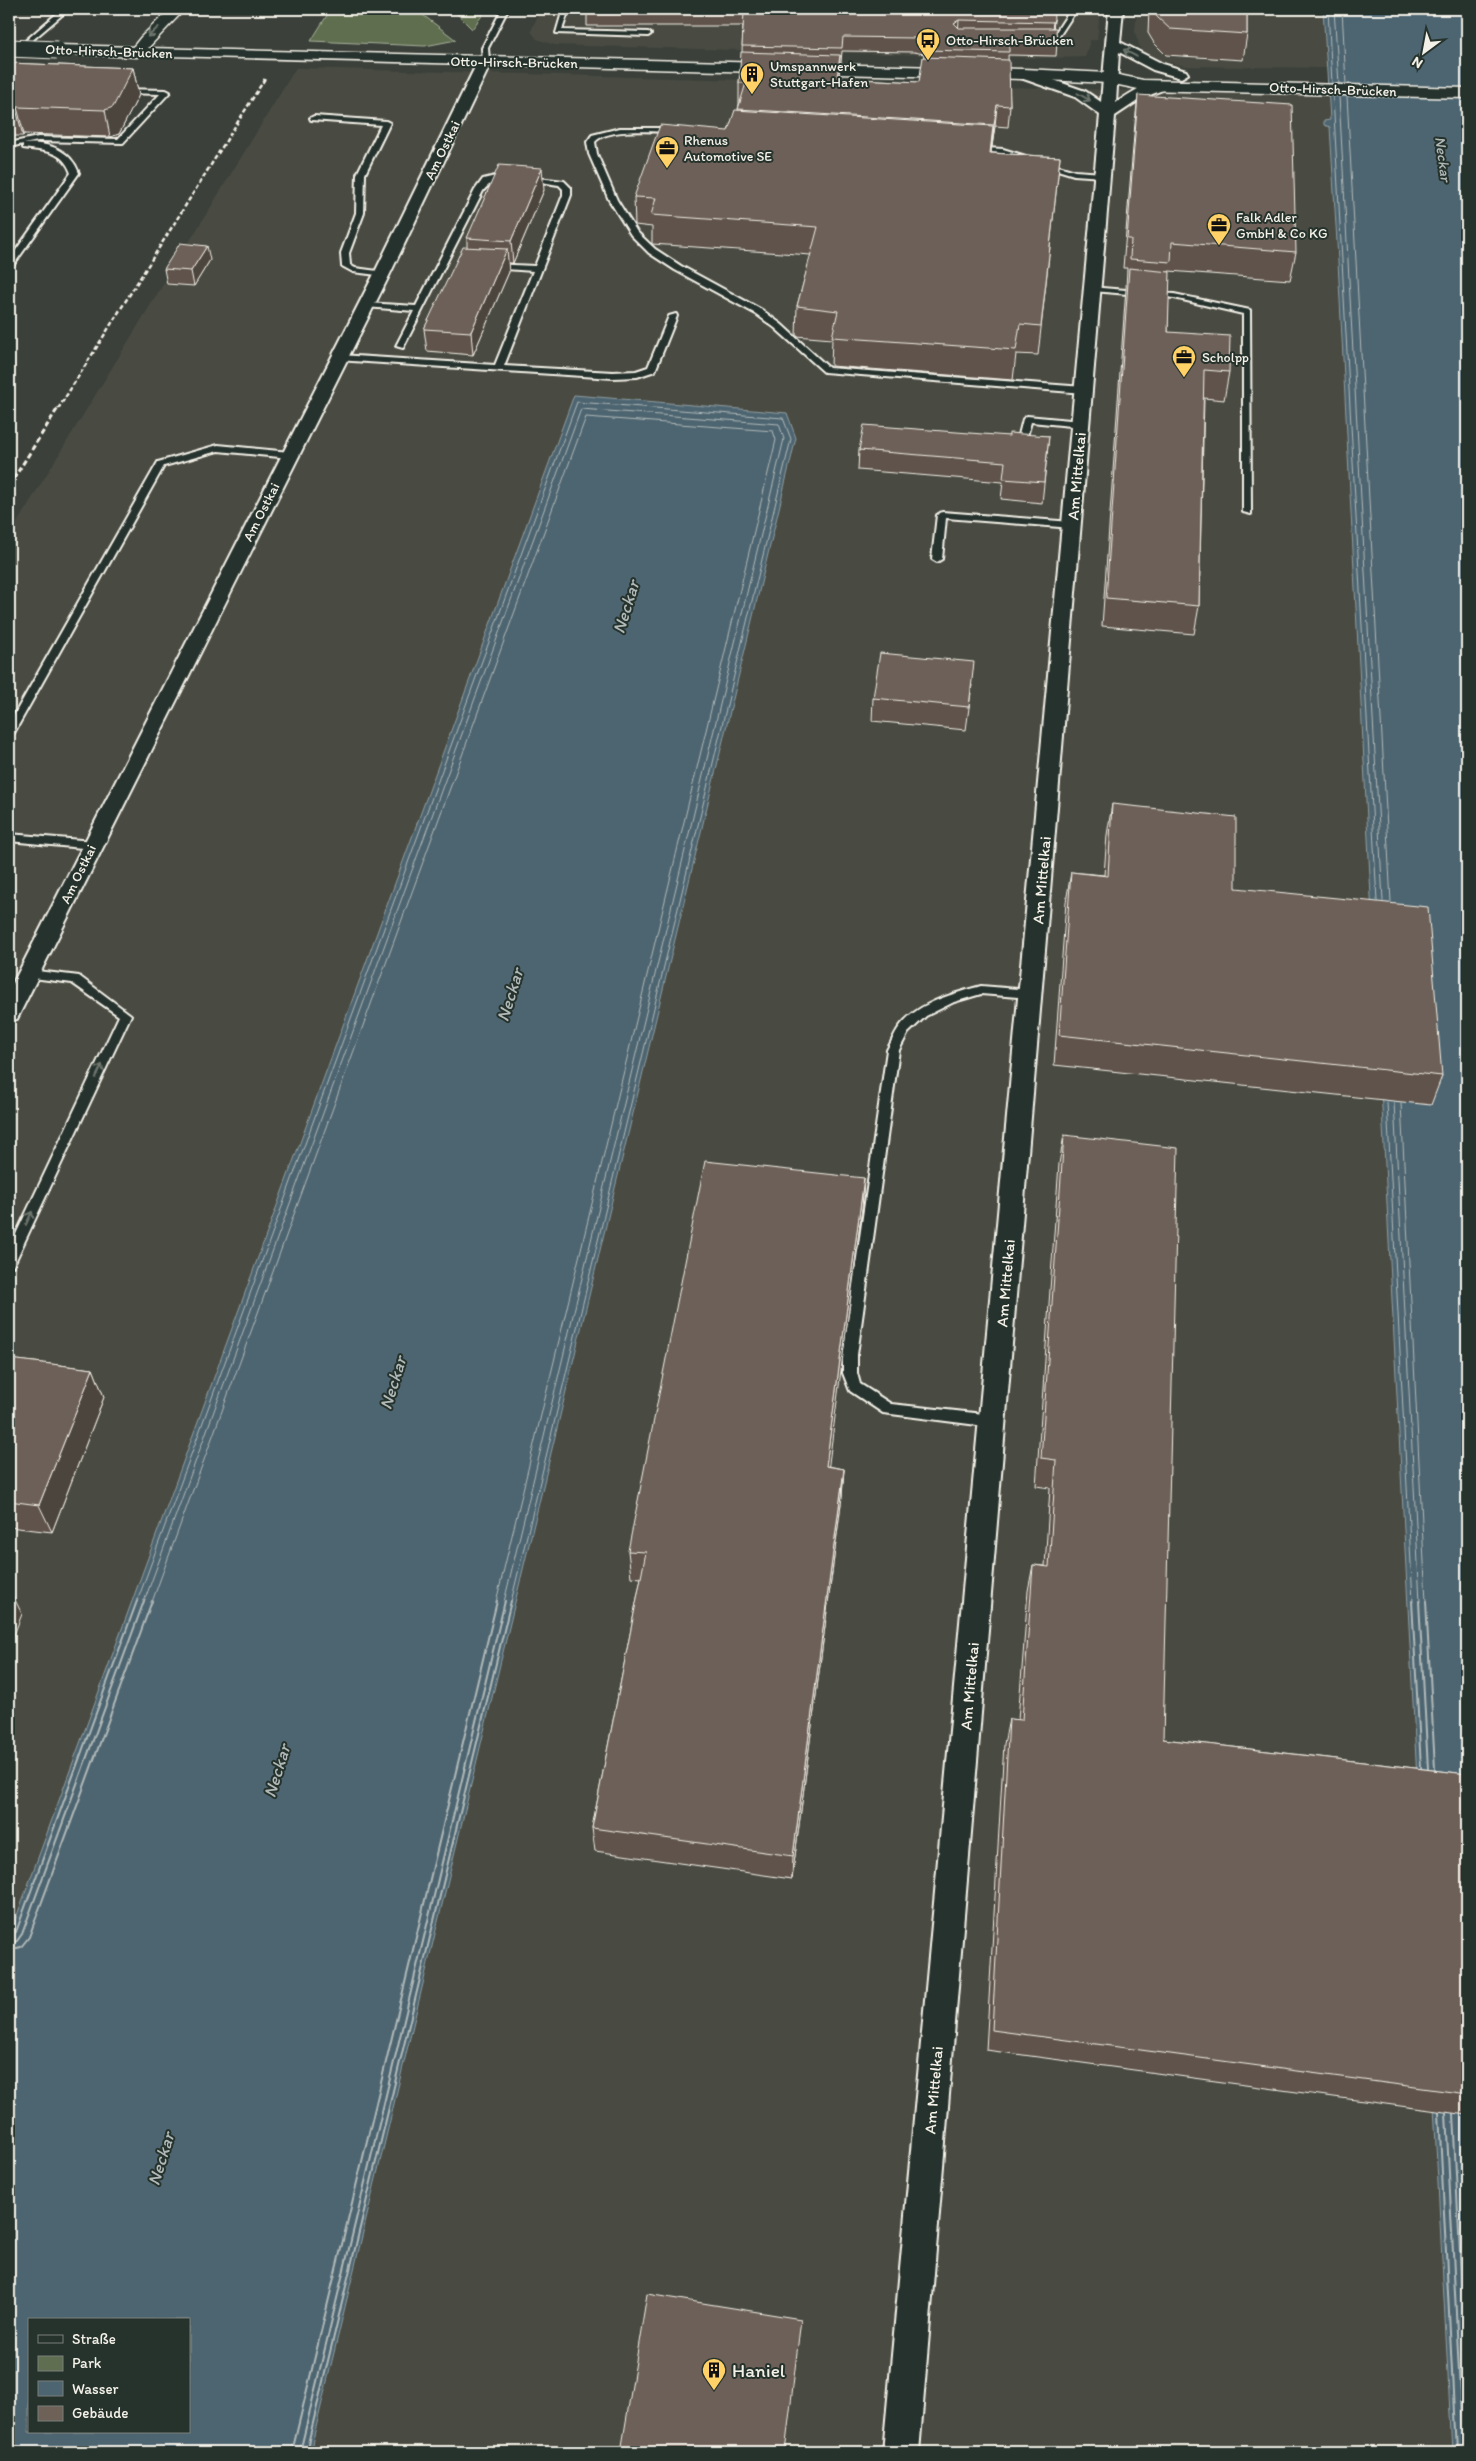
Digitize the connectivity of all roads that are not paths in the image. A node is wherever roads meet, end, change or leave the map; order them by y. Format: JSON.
{"nodes":[{"id":1,"x":66,"y":9,"type":"edge"},
{"id":2,"x":505,"y":9,"type":"edge"},
{"id":3,"x":566,"y":9,"type":"edge"},
{"id":4,"x":1074,"y":9,"type":"edge"},
{"id":5,"x":1116,"y":9,"type":"edge"},
{"id":6,"x":176,"y":12,"type":"edge"},
{"id":7,"x":648,"y":34,"type":"dead end"},
{"id":8,"x":1035,"y":39,"type":"edge"},
{"id":9,"x":1112,"y":43,"type":"junction"},
{"id":10,"x":9,"y":48,"type":"edge"},
{"id":11,"x":137,"y":52,"type":"junction"},
{"id":12,"x":166,"y":53,"type":"junction"},
{"id":13,"x":9,"y":58,"type":"edge"},
{"id":14,"x":485,"y":61,"type":"junction"},
{"id":15,"x":1023,"y":74,"type":"junction"},
{"id":16,"x":1181,"y":74,"type":"junction"},
{"id":17,"x":1109,"y":78,"type":"junction"},
{"id":18,"x":1243,"y":82,"type":"junction"},
{"id":19,"x":1467,"y":83,"type":"edge"},
{"id":20,"x":1163,"y":85,"type":"junction"},
{"id":21,"x":118,"y":90,"type":"edge"},
{"id":22,"x":1467,"y":93,"type":"edge"},
{"id":23,"x":1108,"y":114,"type":"junction"},
{"id":24,"x":314,"y":118,"type":"dead end"},
{"id":25,"x":686,"y":130,"type":"edge"},
{"id":26,"x":9,"y":145,"type":"edge"},
{"id":27,"x":963,"y":148,"type":"edge"},
{"id":28,"x":1103,"y":175,"type":"junction"},
{"id":29,"x":442,"y":263,"type":"junction"},
{"id":30,"x":452,"y":264,"type":"dead end"},
{"id":31,"x":9,"y":265,"type":"edge"},
{"id":32,"x":480,"y":266,"type":"edge"},
{"id":33,"x":538,"y":269,"type":"junction"},
{"id":34,"x":382,"y":274,"type":"junction"},
{"id":35,"x":1093,"y":290,"type":"junction"},
{"id":36,"x":366,"y":305,"type":"junction"},
{"id":37,"x":419,"y":309,"type":"junction"},
{"id":38,"x":672,"y":316,"type":"dead end"},
{"id":39,"x":400,"y":346,"type":"dead end"},
{"id":40,"x":340,"y":358,"type":"junction"},
{"id":41,"x":498,"y":369,"type":"junction"},
{"id":42,"x":1084,"y":390,"type":"junction"},
{"id":43,"x":1081,"y":424,"type":"junction"},
{"id":44,"x":1011,"y":445,"type":"edge"},
{"id":45,"x":290,"y":455,"type":"junction"},
{"id":46,"x":1248,"y":512,"type":"dead end"},
{"id":47,"x":1072,"y":525,"type":"junction"},
{"id":48,"x":937,"y":559,"type":"dead end"},
{"id":49,"x":9,"y":733,"type":"edge"},
{"id":50,"x":9,"y":837,"type":"edge"},
{"id":51,"x":92,"y":845,"type":"junction"},
{"id":52,"x":29,"y":974,"type":"junction"},
{"id":53,"x":1030,"y":994,"type":"junction"},
{"id":54,"x":9,"y":1013,"type":"edge"},
{"id":55,"x":9,"y":1262,"type":"edge"},
{"id":56,"x":992,"y":1421,"type":"junction"},
{"id":57,"x":901,"y":2452,"type":"edge"}],
"edges":[{"from":1,"to":13,"type":"lane"},
{"from":2,"to":14,"type":"lane","name":"Am Ostkai"},
{"from":3,"to":7,"type":"lane"},
{"from":4,"to":8,"type":"lane"},
{"from":5,"to":9,"type":"street","name":"Am Mittelkai"},
{"from":6,"to":11,"type":"main road","one_way":true},
{"from":6,"to":12,"type":"main road"},
{"from":16,"to":9,"type":"street","one_way":true},
{"from":9,"to":17,"type":"street","name":"Am Mittelkai"},
{"from":10,"to":11,"type":"main road","name":"Otto-Hirsch-Brücken","bridge":true},
{"from":11,"to":12,"type":"main road","name":"Otto-Hirsch-Brücken"},
{"from":12,"to":14,"type":"main road","name":"Otto-Hirsch-Brücken"},
{"from":14,"to":15,"type":"main road","name":"Otto-Hirsch-Brücken"},
{"from":14,"to":34,"type":"street","name":"Am Ostkai"},
{"from":15,"to":17,"type":"main road","name":"Otto-Hirsch-Brücken"},
{"from":15,"to":23,"type":"street","one_way":true},
{"from":16,"to":17,"type":"main road","name":"Otto-Hirsch-Brücken"},
{"from":16,"to":18,"type":"main road","name":"Otto-Hirsch-Brücken"},
{"from":17,"to":20,"type":"main road","name":"Otto-Hirsch-Brücken"},
{"from":17,"to":23,"type":"street","name":"Am Mittelkai"},
{"from":18,"to":19,"type":"main road","name":"Otto-Hirsch-Brücken"},
{"from":18,"to":20,"type":"main road","name":"Otto-Hirsch-Brücken"},
{"from":18,"to":22,"type":"main road","name":"Otto-Hirsch-Brücken"},
{"from":20,"to":23,"type":"street"},
{"from":21,"to":26,"type":"lane"},
{"from":23,"to":28,"type":"street","name":"Am Mittelkai"},
{"from":24,"to":34,"type":"lane"},
{"from":25,"to":42,"type":"lane"},
{"from":26,"to":31,"type":"lane"},
{"from":27,"to":28,"type":"lane"},
{"from":28,"to":35,"type":"street","name":"Am Mittelkai"},
{"from":29,"to":30,"type":"lane"},
{"from":29,"to":33,"type":"lane"},
{"from":29,"to":37,"type":"lane"},
{"from":32,"to":33,"type":"lane"},
{"from":33,"to":41,"type":"lane"},
{"from":34,"to":36,"type":"street","name":"Am Ostkai"},
{"from":35,"to":42,"type":"street","name":"Am Mittelkai"},
{"from":35,"to":46,"type":"lane"},
{"from":36,"to":37,"type":"lane"},
{"from":36,"to":40,"type":"street","name":"Am Ostkai"},
{"from":37,"to":39,"type":"lane"},
{"from":38,"to":41,"type":"lane"},
{"from":40,"to":41,"type":"lane"},
{"from":40,"to":45,"type":"street","name":"Am Ostkai"},
{"from":42,"to":43,"type":"street","name":"Am Mittelkai"},
{"from":43,"to":44,"type":"lane"},
{"from":43,"to":47,"type":"street","name":"Am Mittelkai"},
{"from":45,"to":49,"type":"lane"},
{"from":45,"to":51,"type":"street","name":"Am Ostkai"},
{"from":47,"to":48,"type":"lane"},
{"from":47,"to":53,"type":"street","name":"Am Mittelkai"},
{"from":50,"to":51,"type":"lane"},
{"from":51,"to":52,"type":"street","name":"Am Ostkai"},
{"from":52,"to":54,"type":"street","name":"Am Ostkai"},
{"from":55,"to":52,"type":"lane","one_way":true},
{"from":53,"to":56,"type":"street","name":"Am Mittelkai"},
{"from":53,"to":56,"type":"lane"},
{"from":56,"to":57,"type":"street","name":"Am Mittelkai"}]}
